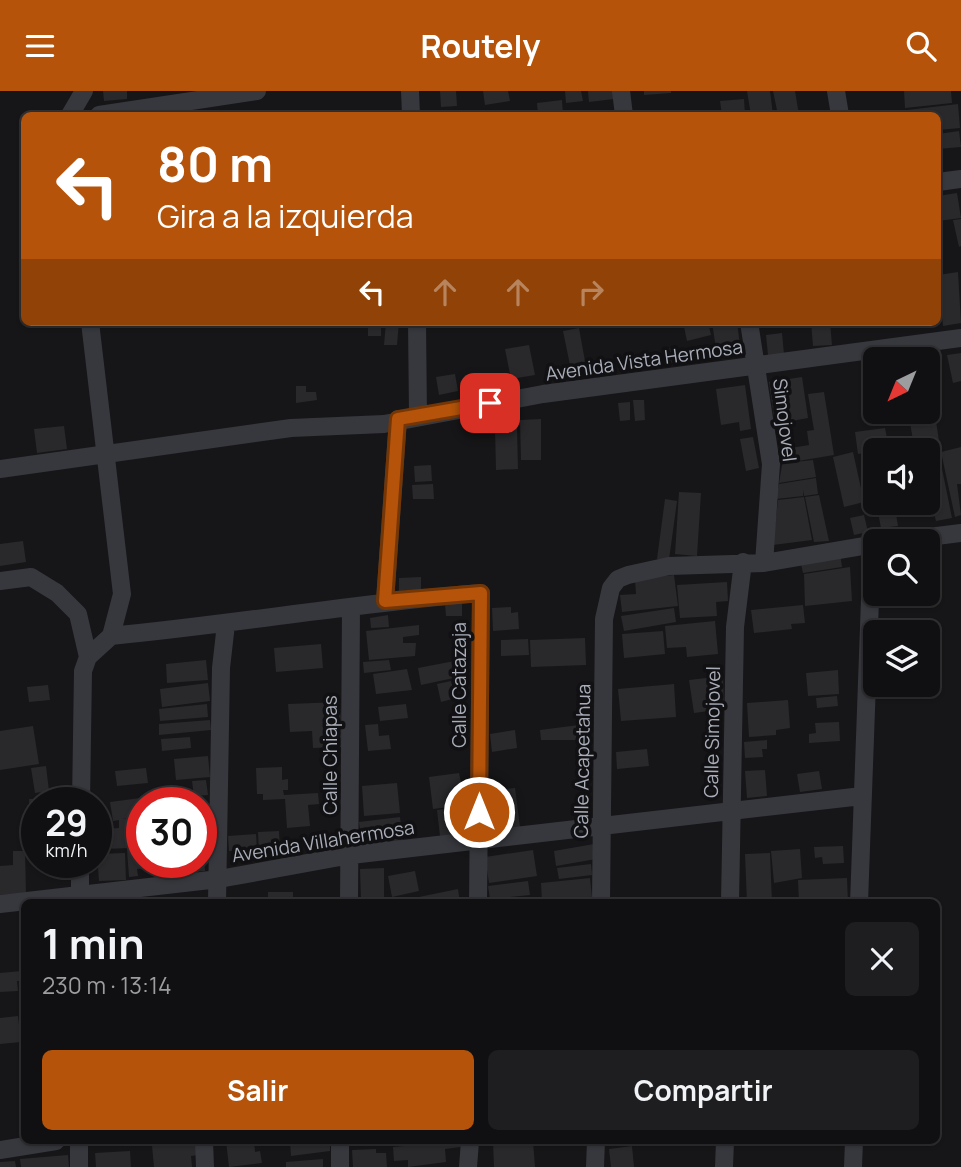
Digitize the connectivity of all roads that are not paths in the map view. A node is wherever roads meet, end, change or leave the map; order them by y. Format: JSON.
{"nodes":[{"id":1,"x":84,"y":91,"type":"edge"},
{"id":2,"x":257,"y":91,"type":"edge"},
{"id":3,"x":410,"y":91,"type":"edge"},
{"id":4,"x":621,"y":91,"type":"edge"},
{"id":5,"x":836,"y":91,"type":"edge"},
{"id":6,"x":231,"y":92,"type":"edge"},
{"id":7,"x":72,"y":112,"type":"edge"},
{"id":8,"x":116,"y":112,"type":"edge"},
{"id":9,"x":411,"y":112,"type":"edge"},
{"id":10,"x":624,"y":112,"type":"edge"},
{"id":11,"x":840,"y":112,"type":"edge"},
{"id":12,"x":961,"y":179,"type":"edge"},
{"id":13,"x":941,"y":182,"type":"edge"},
{"id":14,"x":90,"y":326,"type":"edge"},
{"id":15,"x":417,"y":326,"type":"edge"},
{"id":16,"x":750,"y":326,"type":"edge"},
{"id":17,"x":961,"y":338,"type":"edge"},
{"id":18,"x":757,"y":366,"type":"junction"},
{"id":19,"x":418,"y":416,"type":"junction"},
{"id":20,"x":398,"y":419,"type":"junction"},
{"id":21,"x":106,"y":456,"type":"junction"},
{"id":22,"x":0,"y":469,"type":"edge"},
{"id":23,"x":961,"y":533,"type":"edge"},
{"id":24,"x":940,"y":536,"type":"edge"},
{"id":25,"x":863,"y":546,"type":"edge"},
{"id":26,"x":743,"y":562,"type":"junction"},
{"id":27,"x":764,"y":563,"type":"junction"},
{"id":28,"x":0,"y":581,"type":"edge"},
{"id":29,"x":385,"y":601,"type":"junction"},
{"id":30,"x":870,"y":606,"type":"edge"},
{"id":31,"x":351,"y":608,"type":"junction"},
{"id":32,"x":226,"y":624,"type":"junction"},
{"id":33,"x":111,"y":636,"type":"junction"},
{"id":34,"x":85,"y":664,"type":"junction"},
{"id":35,"x":81,"y":787,"type":"edge"},
{"id":36,"x":862,"y":796,"type":"junction"},
{"id":37,"x":732,"y":808,"type":"junction"},
{"id":38,"x":602,"y":825,"type":"junction"},
{"id":39,"x":479,"y":840,"type":"junction"},
{"id":40,"x":351,"y":855,"type":"junction"},
{"id":41,"x":80,"y":878,"type":"edge"},
{"id":42,"x":219,"y":879,"type":"junction"},
{"id":43,"x":80,"y":898,"type":"edge"},
{"id":44,"x":217,"y":899,"type":"edge"},
{"id":45,"x":349,"y":899,"type":"edge"},
{"id":46,"x":478,"y":899,"type":"edge"},
{"id":47,"x":601,"y":899,"type":"edge"},
{"id":48,"x":730,"y":899,"type":"edge"},
{"id":49,"x":859,"y":899,"type":"edge"},
{"id":50,"x":21,"y":902,"type":"edge"},
{"id":51,"x":0,"y":904,"type":"edge"},
{"id":52,"x":37,"y":1144,"type":"edge"},
{"id":53,"x":79,"y":1144,"type":"edge"},
{"id":54,"x":204,"y":1144,"type":"edge"},
{"id":55,"x":340,"y":1144,"type":"edge"},
{"id":56,"x":470,"y":1144,"type":"edge"},
{"id":57,"x":596,"y":1144,"type":"edge"},
{"id":58,"x":725,"y":1144,"type":"edge"},
{"id":59,"x":854,"y":1144,"type":"edge"},
{"id":60,"x":0,"y":1150,"type":"edge"},
{"id":61,"x":79,"y":1167,"type":"edge"},
{"id":62,"x":205,"y":1167,"type":"edge"},
{"id":63,"x":340,"y":1167,"type":"edge"},
{"id":64,"x":468,"y":1167,"type":"edge"},
{"id":65,"x":596,"y":1167,"type":"edge"},
{"id":66,"x":724,"y":1167,"type":"edge"},
{"id":67,"x":853,"y":1167,"type":"edge"}],
"edges":[{"from":1,"to":7,"type":"street"},
{"from":2,"to":6,"type":"street"},
{"from":3,"to":9,"type":"street"},
{"from":4,"to":10,"type":"street"},
{"from":5,"to":11,"type":"street"},
{"from":6,"to":8,"type":"street"},
{"from":12,"to":13,"type":"street"},
{"from":14,"to":21,"type":"street"},
{"from":15,"to":19,"type":"street"},
{"from":16,"to":18,"type":"street","name":"Simojovel"},
{"from":17,"to":18,"type":"street","name":"Avenida Vista Hermosa"},
{"from":18,"to":19,"type":"street","name":"Avenida Vista Hermosa"},
{"from":18,"to":27,"type":"street","name":"Simojovel"},
{"from":19,"to":20,"type":"street","name":"Avenida Vista Hermosa"},
{"from":20,"to":21,"type":"street","name":"Avenida Vista Hermosa"},
{"from":20,"to":29,"type":"street"},
{"from":21,"to":22,"type":"street","name":"Avenida Vista Hermosa"},
{"from":21,"to":33,"type":"street"},
{"from":23,"to":24,"type":"street"},
{"from":25,"to":27,"type":"street"},
{"from":26,"to":27,"type":"street"},
{"from":26,"to":37,"type":"street","name":"Calle Simojovel"},
{"from":26,"to":38,"type":"street","name":"Calle Acapetahua"},
{"from":28,"to":34,"type":"street"},
{"from":29,"to":31,"type":"street"},
{"from":29,"to":39,"type":"street","name":"Calle Catazaja"},
{"from":30,"to":36,"type":"street"},
{"from":31,"to":32,"type":"street"},
{"from":31,"to":40,"type":"street","name":"Calle Chiapas"},
{"from":32,"to":33,"type":"street"},
{"from":32,"to":42,"type":"street"},
{"from":33,"to":34,"type":"street"},
{"from":34,"to":35,"type":"street"},
{"from":36,"to":37,"type":"street","name":"Avenida Villahermosa"},
{"from":36,"to":49,"type":"street"},
{"from":37,"to":38,"type":"street","name":"Avenida Villahermosa"},
{"from":37,"to":48,"type":"street","name":"Calle Simojovel"},
{"from":38,"to":39,"type":"street","name":"Avenida Villahermosa"},
{"from":38,"to":47,"type":"street","name":"Calle Acapetahua"},
{"from":39,"to":40,"type":"street","name":"Avenida Villahermosa"},
{"from":39,"to":46,"type":"street","name":"Calle Catazaja"},
{"from":40,"to":42,"type":"street","name":"Avenida Villahermosa"},
{"from":40,"to":45,"type":"street","name":"Calle Chiapas"},
{"from":41,"to":43,"type":"street"},
{"from":42,"to":43,"type":"street","name":"Avenida Villahermosa"},
{"from":42,"to":44,"type":"street"},
{"from":50,"to":51,"type":"street","name":"Avenida Villahermosa"},
{"from":52,"to":60,"type":"street"},
{"from":53,"to":61,"type":"street"},
{"from":54,"to":62,"type":"street"},
{"from":55,"to":63,"type":"street"},
{"from":56,"to":64,"type":"street"},
{"from":57,"to":65,"type":"street"},
{"from":58,"to":66,"type":"street"},
{"from":59,"to":67,"type":"street"}]}
